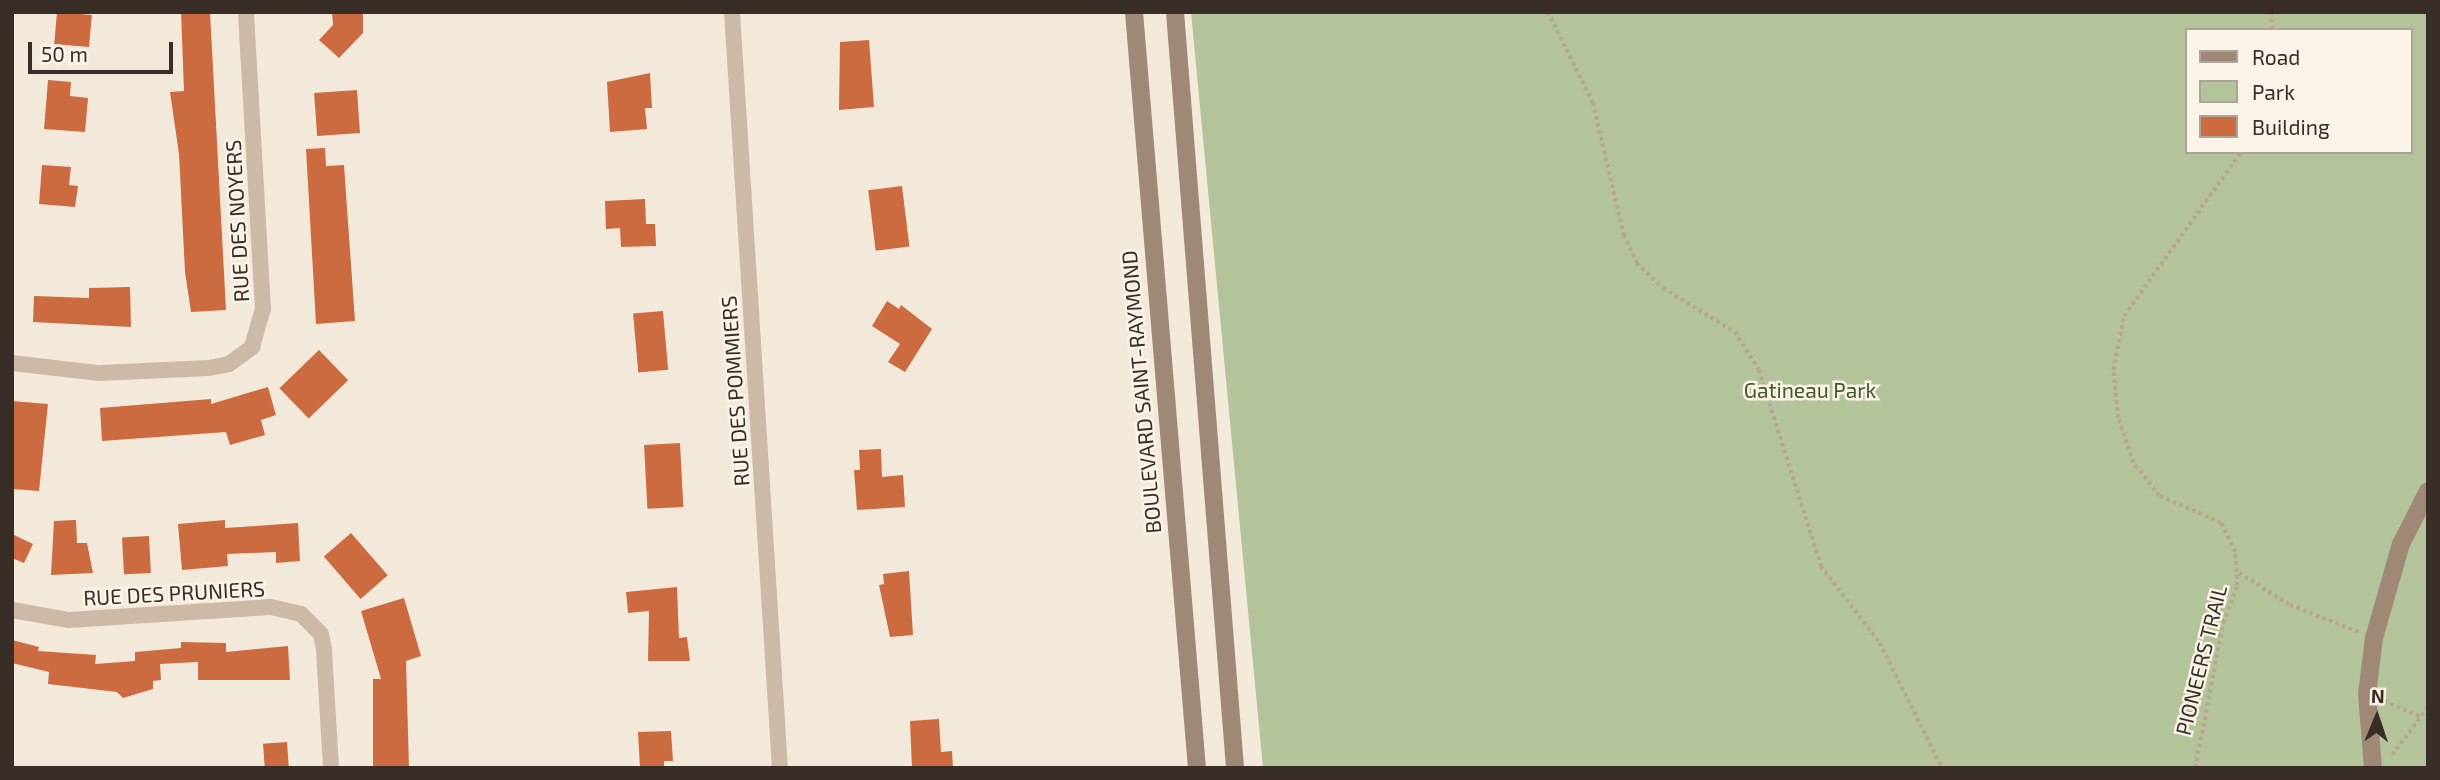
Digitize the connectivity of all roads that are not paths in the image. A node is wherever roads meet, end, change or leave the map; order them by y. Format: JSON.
{"nodes":[{"id":1,"x":246,"y":12,"type":"edge"},
{"id":2,"x":732,"y":12,"type":"edge"},
{"id":3,"x":1134,"y":12,"type":"edge"},
{"id":4,"x":1175,"y":12,"type":"edge"},
{"id":5,"x":12,"y":363,"type":"edge"},
{"id":6,"x":2428,"y":491,"type":"edge"},
{"id":7,"x":12,"y":610,"type":"edge"},
{"id":8,"x":331,"y":768,"type":"edge"},
{"id":9,"x":780,"y":768,"type":"edge"},
{"id":10,"x":1197,"y":768,"type":"edge"},
{"id":11,"x":1235,"y":768,"type":"edge"},
{"id":12,"x":2373,"y":768,"type":"edge"}],
"edges":[{"from":1,"to":5,"type":"street","name":"RUE DES NOYERS"},
{"from":2,"to":9,"type":"street","name":"RUE DES POMMIERS"},
{"from":3,"to":10,"type":"main road","name":"BOULEVARD SAINT-RAYMOND"},
{"from":4,"to":11,"type":"main road"},
{"from":6,"to":12,"type":"main road"},
{"from":7,"to":8,"type":"street","name":"RUE DES PRUNIERS"}]}
